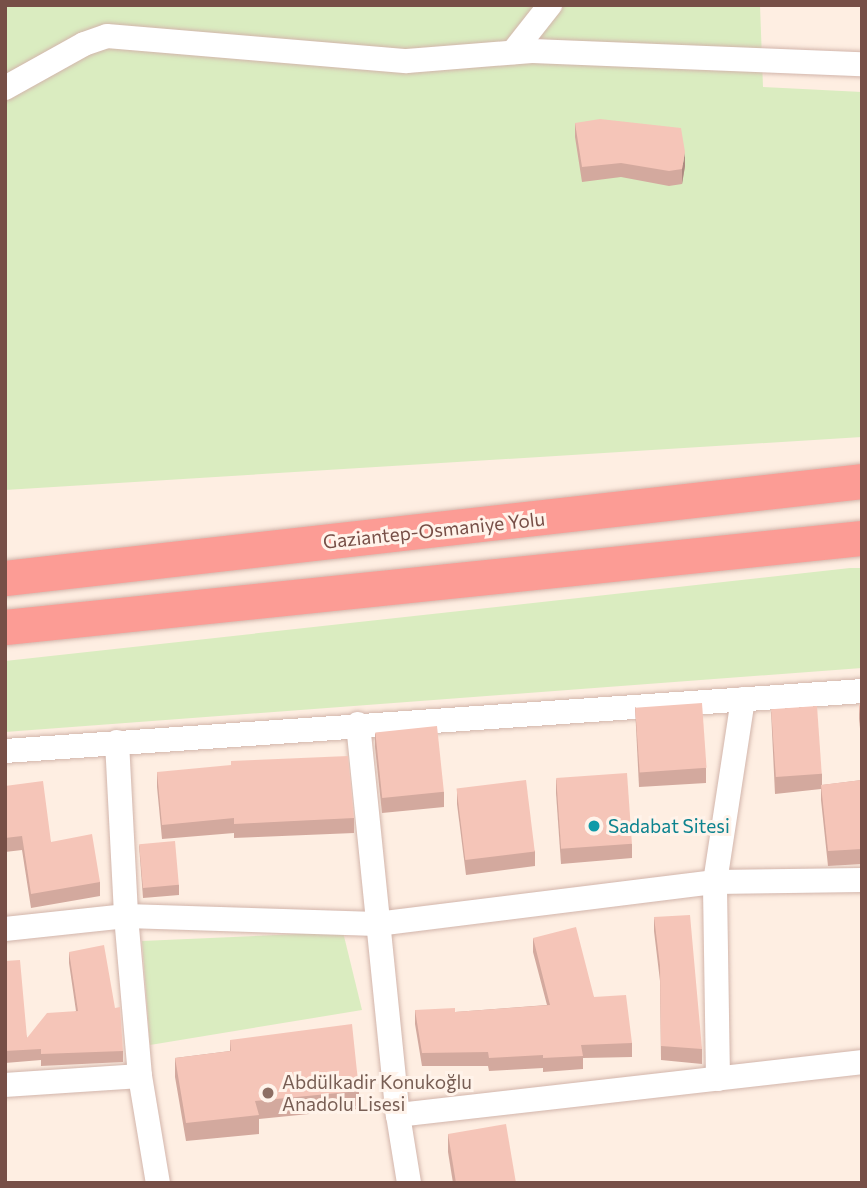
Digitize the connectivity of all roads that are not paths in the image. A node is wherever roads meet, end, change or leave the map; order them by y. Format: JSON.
{"nodes":[{"id":1,"x":550,"y":5,"type":"edge"},
{"id":2,"x":513,"y":52,"type":"junction"},
{"id":3,"x":862,"y":64,"type":"edge"},
{"id":4,"x":5,"y":88,"type":"edge"},
{"id":5,"x":862,"y":481,"type":"edge"},
{"id":6,"x":862,"y":538,"type":"edge"},
{"id":7,"x":5,"y":578,"type":"edge"},
{"id":8,"x":5,"y":627,"type":"edge"},
{"id":9,"x":862,"y":691,"type":"edge"},
{"id":10,"x":743,"y":699,"type":"junction"},
{"id":11,"x":358,"y":724,"type":"junction"},
{"id":12,"x":117,"y":742,"type":"junction"},
{"id":13,"x":5,"y":751,"type":"edge"},
{"id":14,"x":862,"y":880,"type":"edge"},
{"id":15,"x":715,"y":882,"type":"junction"},
{"id":16,"x":125,"y":916,"type":"junction"},
{"id":17,"x":377,"y":924,"type":"junction"},
{"id":18,"x":5,"y":929,"type":"edge"},
{"id":19,"x":862,"y":1062,"type":"edge"},
{"id":20,"x":140,"y":1076,"type":"junction"},
{"id":21,"x":718,"y":1079,"type":"junction"},
{"id":22,"x":5,"y":1085,"type":"edge"},
{"id":23,"x":398,"y":1115,"type":"junction"},
{"id":24,"x":158,"y":1183,"type":"edge"},
{"id":25,"x":409,"y":1183,"type":"edge"}],
"edges":[{"from":1,"to":2,"type":"street"},
{"from":2,"to":3,"type":"street"},
{"from":2,"to":4,"type":"street"},
{"from":5,"to":7,"type":"highway","name":"Gaziantep-Osmaniye Yolu"},
{"from":6,"to":8,"type":"highway"},
{"from":9,"to":10,"type":"street"},
{"from":10,"to":11,"type":"street"},
{"from":10,"to":15,"type":"street"},
{"from":11,"to":12,"type":"street"},
{"from":11,"to":17,"type":"street"},
{"from":12,"to":13,"type":"street"},
{"from":12,"to":16,"type":"street"},
{"from":14,"to":15,"type":"street"},
{"from":15,"to":17,"type":"street"},
{"from":15,"to":21,"type":"street"},
{"from":16,"to":17,"type":"street"},
{"from":16,"to":18,"type":"street"},
{"from":16,"to":20,"type":"street"},
{"from":17,"to":23,"type":"street"},
{"from":19,"to":21,"type":"street"},
{"from":20,"to":22,"type":"street"},
{"from":20,"to":24,"type":"street"},
{"from":21,"to":23,"type":"street"},
{"from":23,"to":25,"type":"street"}]}
